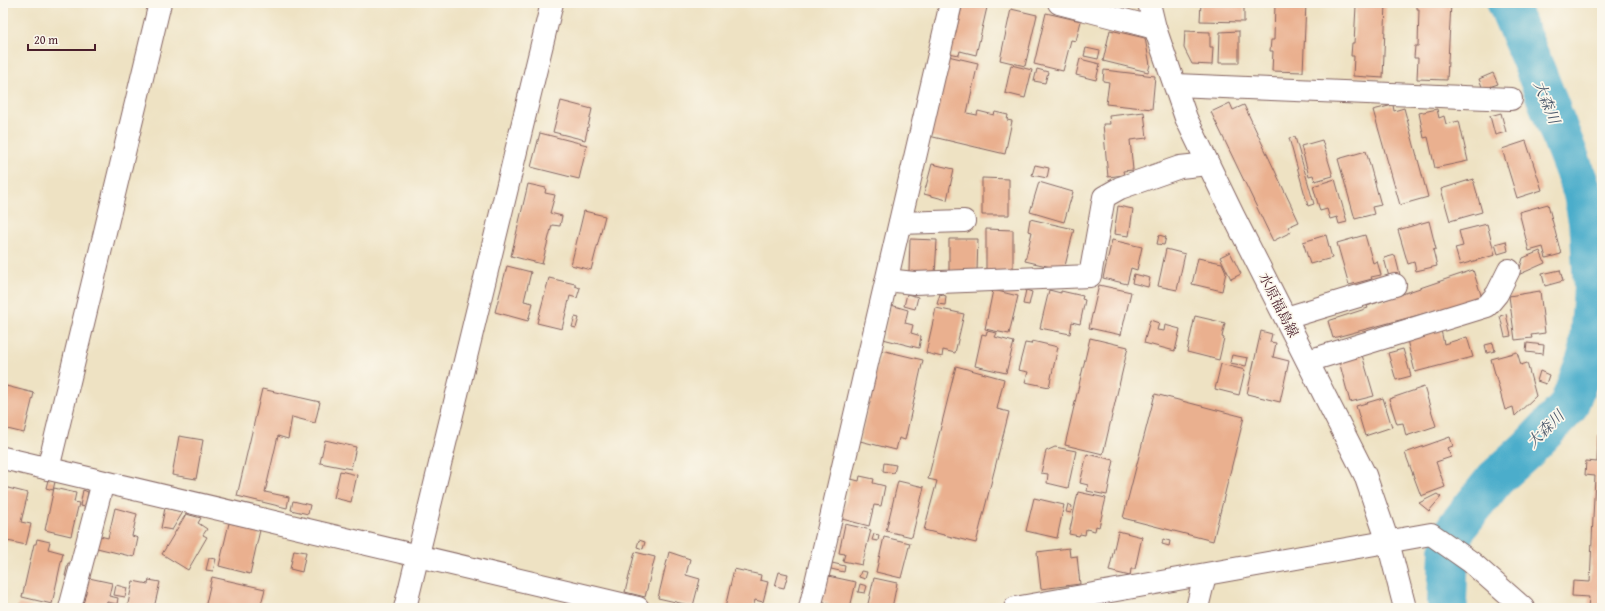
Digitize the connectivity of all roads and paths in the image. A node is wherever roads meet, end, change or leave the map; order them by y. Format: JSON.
{"nodes":[{"id":1,"x":160,"y":3,"type":"edge"},
{"id":2,"x":552,"y":3,"type":"edge"},
{"id":3,"x":951,"y":3,"type":"edge"},
{"id":4,"x":1059,"y":3,"type":"edge"},
{"id":5,"x":1149,"y":3,"type":"edge"},
{"id":6,"x":1156,"y":28,"type":"junction"},
{"id":7,"x":1175,"y":85,"type":"junction"},
{"id":8,"x":1511,"y":99,"type":"dead end"},
{"id":9,"x":1208,"y":164,"type":"junction"},
{"id":10,"x":964,"y":221,"type":"dead end"},
{"id":11,"x":900,"y":223,"type":"junction"},
{"id":12,"x":1509,"y":270,"type":"dead end"},
{"id":13,"x":887,"y":280,"type":"junction"},
{"id":14,"x":1395,"y":285,"type":"dead end"},
{"id":15,"x":1286,"y":318,"type":"junction"},
{"id":16,"x":1308,"y":361,"type":"junction"},
{"id":17,"x":3,"y":458,"type":"edge"},
{"id":18,"x":48,"y":469,"type":"junction"},
{"id":19,"x":103,"y":482,"type":"junction"},
{"id":20,"x":1388,"y":542,"type":"junction"},
{"id":21,"x":417,"y":556,"type":"junction"},
{"id":22,"x":1205,"y":574,"type":"junction"},
{"id":23,"x":70,"y":608,"type":"edge"},
{"id":24,"x":405,"y":608,"type":"edge"},
{"id":25,"x":638,"y":608,"type":"edge"},
{"id":26,"x":810,"y":608,"type":"edge"},
{"id":27,"x":1014,"y":608,"type":"edge"},
{"id":28,"x":1197,"y":608,"type":"edge"},
{"id":29,"x":1405,"y":608,"type":"edge"},
{"id":30,"x":1524,"y":608,"type":"edge"}],
"edges":[{"from":1,"to":18,"type":"street"},
{"from":2,"to":21,"type":"street"},
{"from":3,"to":11,"type":"street"},
{"from":4,"to":6,"type":"street"},
{"from":5,"to":6,"type":"street","name":"水原福島線"},
{"from":6,"to":7,"type":"street","name":"水原福島線"},
{"from":7,"to":8,"type":"street"},
{"from":7,"to":9,"type":"street","name":"水原福島線"},
{"from":9,"to":13,"type":"street"},
{"from":9,"to":15,"type":"street","name":"水原福島線"},
{"from":10,"to":11,"type":"street"},
{"from":11,"to":13,"type":"street"},
{"from":12,"to":16,"type":"street"},
{"from":13,"to":26,"type":"street"},
{"from":14,"to":15,"type":"street"},
{"from":15,"to":16,"type":"street","name":"水原福島線"},
{"from":16,"to":20,"type":"street","name":"水原福島線"},
{"from":17,"to":18,"type":"street"},
{"from":18,"to":19,"type":"street"},
{"from":19,"to":21,"type":"street"},
{"from":19,"to":23,"type":"street"},
{"from":20,"to":22,"type":"street"},
{"from":20,"to":29,"type":"street","name":"水原福島線"},
{"from":20,"to":30,"type":"street"},
{"from":21,"to":24,"type":"street"},
{"from":21,"to":25,"type":"street"},
{"from":22,"to":27,"type":"street"},
{"from":22,"to":28,"type":"street"}]}
